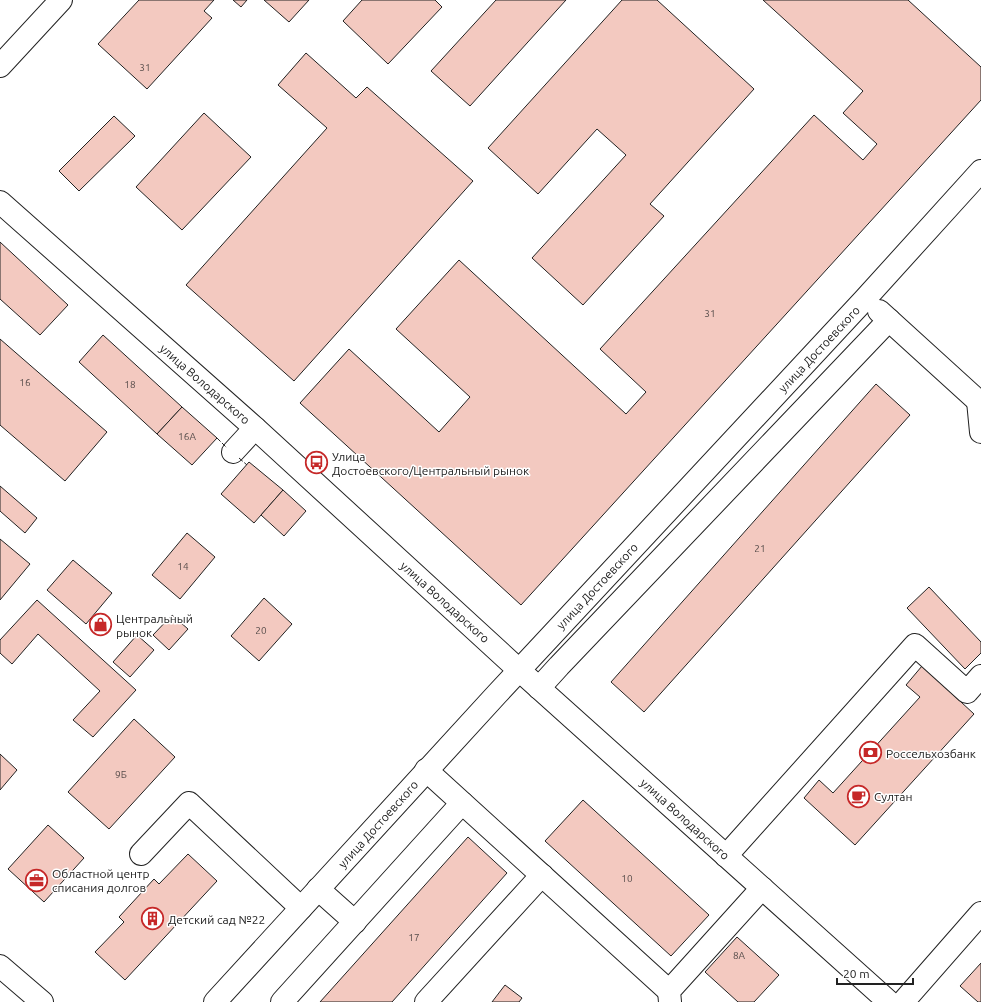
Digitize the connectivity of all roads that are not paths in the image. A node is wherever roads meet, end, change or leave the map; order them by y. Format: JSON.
{"nodes":[{"id":1,"x":61,"y":0,"type":"edge"},
{"id":2,"x":0,"y":66,"type":"edge"},
{"id":3,"x":981,"y":171,"type":"edge"},
{"id":4,"x":0,"y":202,"type":"edge"},
{"id":5,"x":866,"y":299,"type":"junction"},
{"id":6,"x":889,"y":320,"type":"junction"},
{"id":7,"x":979,"y":401,"type":"edge"},
{"id":8,"x":256,"y":428,"type":"junction"},
{"id":9,"x":981,"y":432,"type":"edge"},
{"id":10,"x":233,"y":452,"type":"dead end"},
{"id":11,"x":519,"y":670,"type":"junction"},
{"id":12,"x":981,"y":676,"type":"edge"},
{"id":13,"x":540,"y":688,"type":"junction"},
{"id":14,"x":426,"y":770,"type":"junction"},
{"id":15,"x":462,"y":803,"type":"junction"},
{"id":16,"x":141,"y":854,"type":"dead end"},
{"id":17,"x":726,"y":856,"type":"junction"},
{"id":18,"x":542,"y":876,"type":"junction"},
{"id":19,"x":762,"y":888,"type":"junction"},
{"id":20,"x":318,"y":889,"type":"junction"},
{"id":21,"x":301,"y":908,"type":"junction"},
{"id":22,"x":981,"y":913,"type":"edge"},
{"id":23,"x":354,"y":922,"type":"junction"},
{"id":24,"x":0,"y":966,"type":"edge"},
{"id":25,"x":670,"y":997,"type":"edge"},
{"id":26,"x":42,"y":1002,"type":"edge"},
{"id":27,"x":215,"y":1002,"type":"edge"},
{"id":28,"x":282,"y":1002,"type":"edge"},
{"id":29,"x":426,"y":1002,"type":"edge"},
{"id":30,"x":889,"y":1002,"type":"edge"},
{"id":31,"x":903,"y":1002,"type":"edge"}],
"edges":[{"from":1,"to":2,"type":"street"},
{"from":3,"to":5,"type":"street","name":"улица Достоевского"},
{"from":4,"to":8,"type":"street","name":"улица Володарского"},
{"from":5,"to":6,"type":"street"},
{"from":5,"to":11,"type":"street","name":"улица Достоевского"},
{"from":6,"to":7,"type":"street"},
{"from":6,"to":13,"type":"street"},
{"from":7,"to":9,"type":"street"},
{"from":8,"to":10,"type":"street"},
{"from":8,"to":11,"type":"street","name":"улица Володарского"},
{"from":11,"to":13,"type":"street","name":"улица Володарского"},
{"from":11,"to":14,"type":"street","name":"улица Достоевского"},
{"from":12,"to":17,"type":"street"},
{"from":13,"to":17,"type":"street","name":"улица Володарского"},
{"from":14,"to":15,"type":"street"},
{"from":14,"to":20,"type":"street","name":"улица Достоевского"},
{"from":15,"to":18,"type":"street"},
{"from":15,"to":23,"type":"street"},
{"from":16,"to":21,"type":"street"},
{"from":17,"to":19,"type":"street","name":"улица Володарского"},
{"from":18,"to":25,"type":"street"},
{"from":18,"to":29,"type":"street"},
{"from":19,"to":25,"type":"street"},
{"from":19,"to":30,"type":"street","name":"улица Володарского"},
{"from":20,"to":21,"type":"street","name":"улица Достоевского"},
{"from":20,"to":23,"type":"street"},
{"from":21,"to":27,"type":"street","name":"улица Достоевского"},
{"from":22,"to":31,"type":"street"},
{"from":23,"to":28,"type":"street"},
{"from":24,"to":26,"type":"street"}]}
